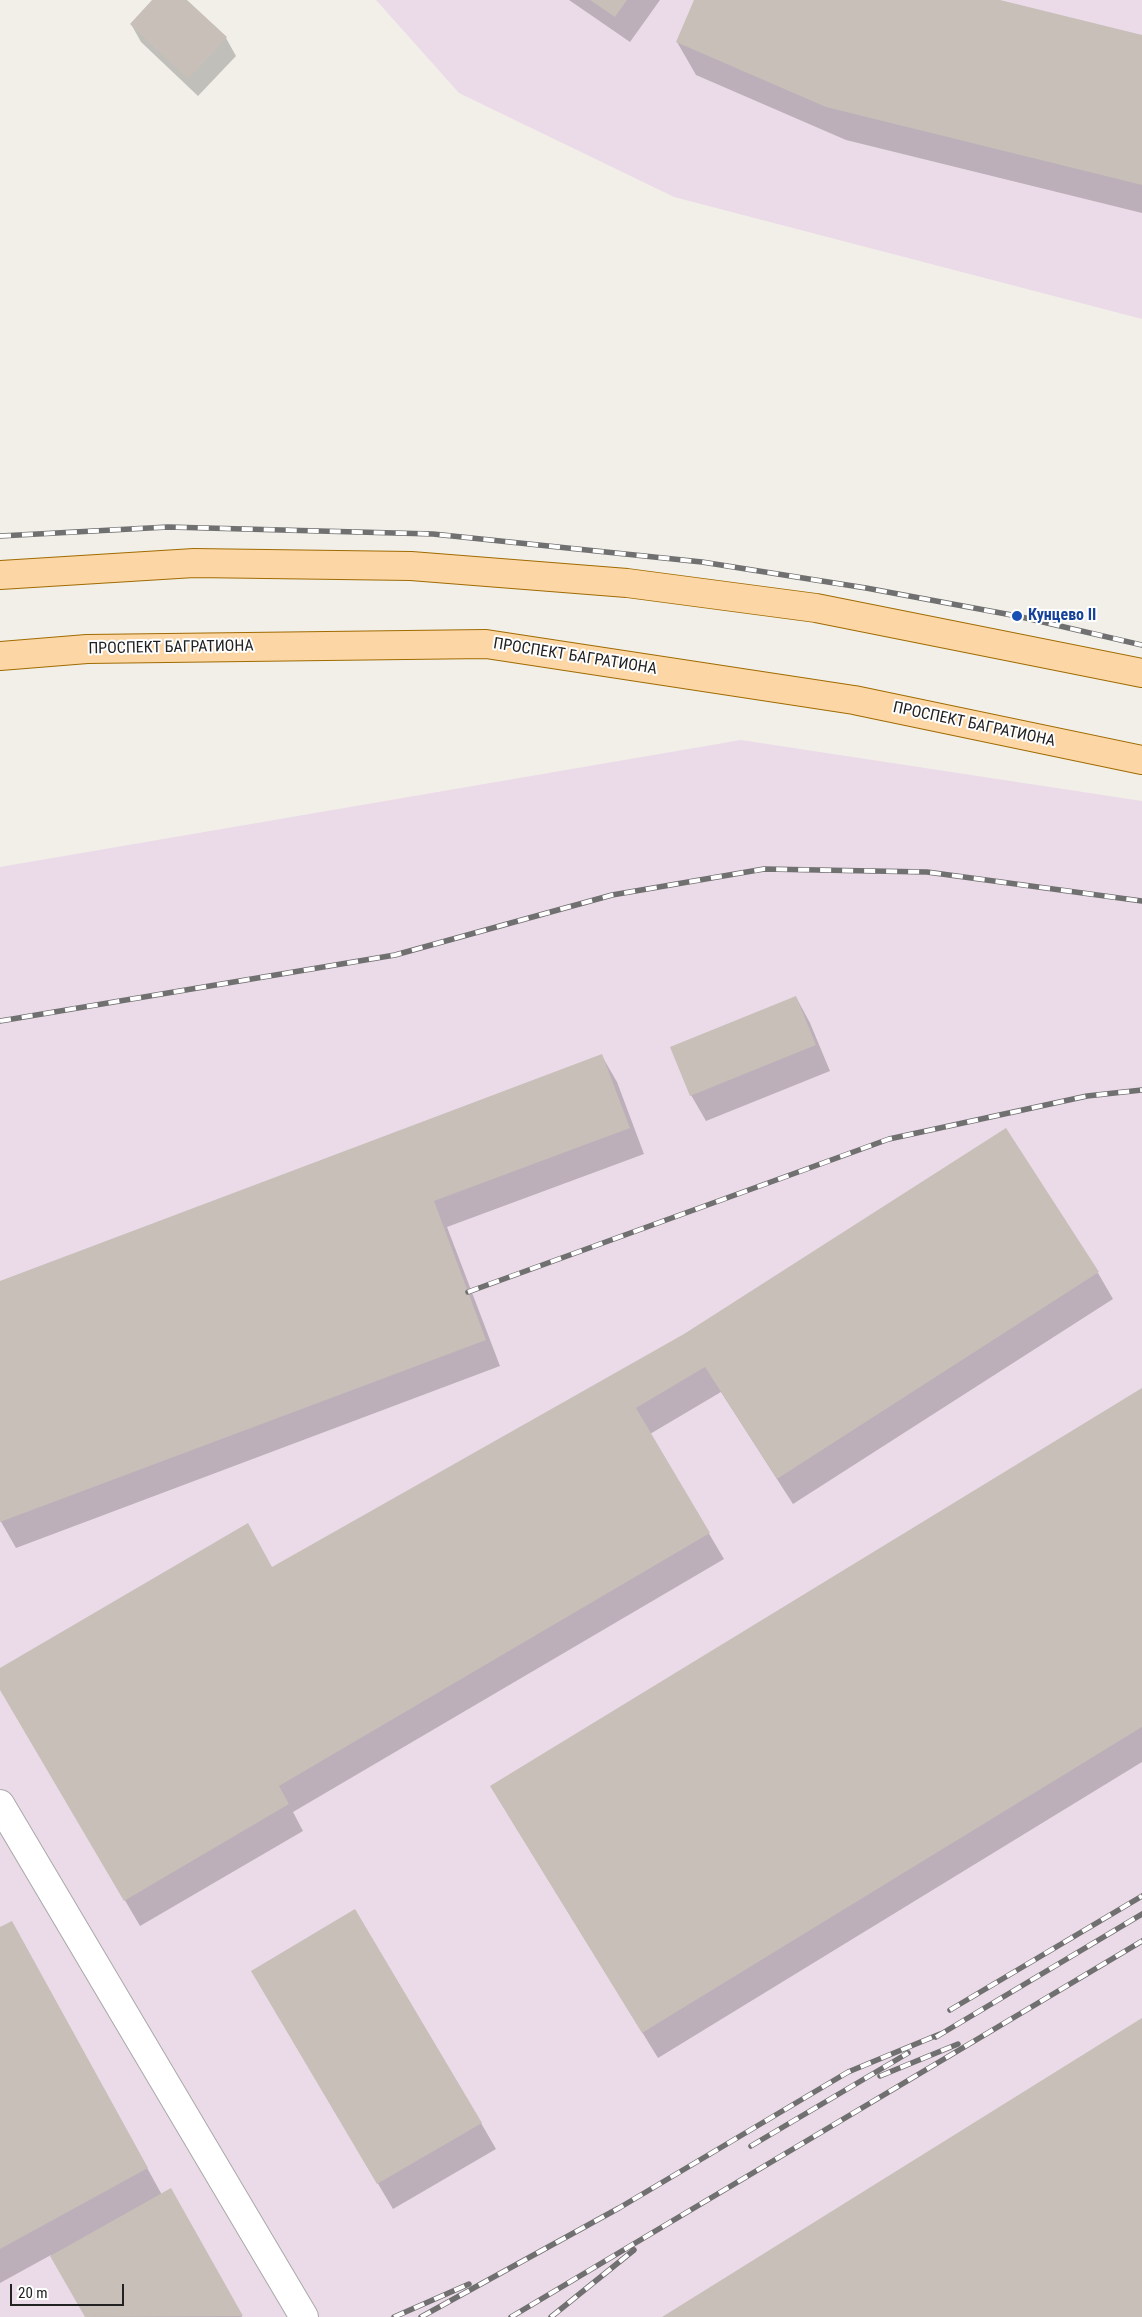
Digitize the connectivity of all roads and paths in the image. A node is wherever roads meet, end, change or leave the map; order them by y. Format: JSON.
{"nodes":[{"id":1,"x":0,"y":575,"type":"edge"},
{"id":2,"x":0,"y":656,"type":"edge"},
{"id":3,"x":1142,"y":673,"type":"edge"},
{"id":4,"x":1142,"y":760,"type":"edge"},
{"id":5,"x":0,"y":1804,"type":"edge"},
{"id":6,"x":304,"y":2317,"type":"edge"}],
"edges":[{"from":1,"to":3,"type":"main road"},
{"from":2,"to":4,"type":"main road","name":"ПРОСПЕКТ БАГРАТИОНА"},
{"from":5,"to":6,"type":"lane"}]}
